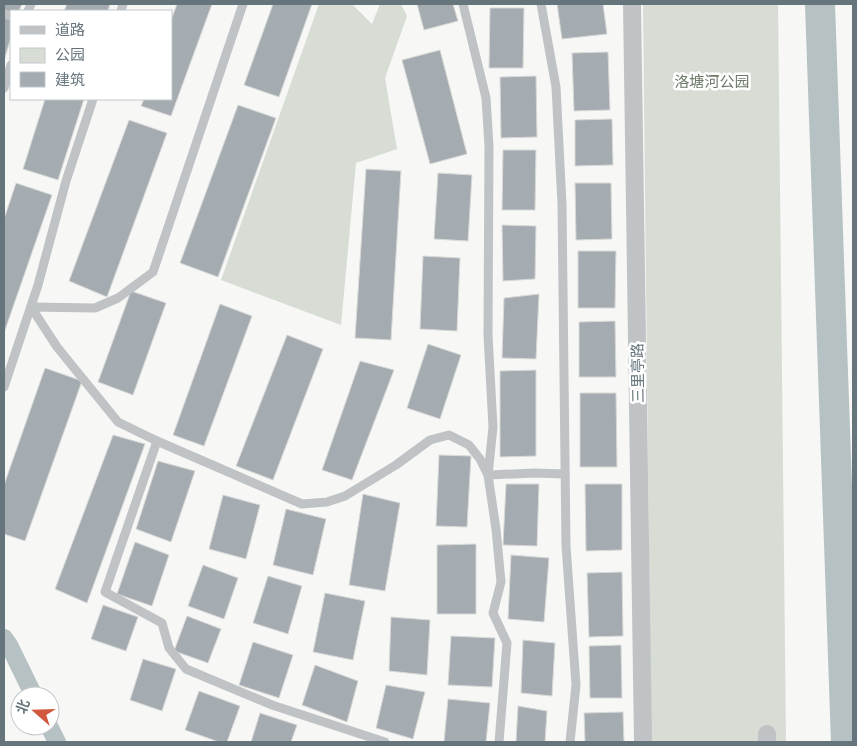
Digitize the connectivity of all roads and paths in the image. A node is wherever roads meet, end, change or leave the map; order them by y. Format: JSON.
{"nodes":[{"id":1,"x":243,"y":4,"type":"edge"},
{"id":2,"x":463,"y":4,"type":"edge"},
{"id":3,"x":541,"y":4,"type":"edge"},
{"id":4,"x":632,"y":4,"type":"edge"},
{"id":5,"x":10,"y":68,"type":"edge"},
{"id":6,"x":4,"y":88,"type":"edge"},
{"id":7,"x":93,"y":100,"type":"edge"},
{"id":8,"x":31,"y":306,"type":"junction"},
{"id":9,"x":4,"y":387,"type":"edge"},
{"id":10,"x":157,"y":441,"type":"junction"},
{"id":11,"x":564,"y":474,"type":"junction"},
{"id":12,"x":488,"y":475,"type":"junction"},
{"id":13,"x":385,"y":742,"type":"edge"},
{"id":14,"x":499,"y":742,"type":"edge"},
{"id":15,"x":570,"y":742,"type":"edge"},
{"id":16,"x":643,"y":742,"type":"edge"}],
"edges":[{"from":1,"to":8,"type":"lane"},
{"from":2,"to":12,"type":"lane"},
{"from":3,"to":11,"type":"lane"},
{"from":4,"to":16,"type":"street","name":"三里亭路"},
{"from":5,"to":6,"type":"lane"},
{"from":7,"to":8,"type":"lane"},
{"from":8,"to":9,"type":"lane"},
{"from":8,"to":10,"type":"lane"},
{"from":10,"to":12,"type":"lane"},
{"from":10,"to":13,"type":"lane"},
{"from":11,"to":12,"type":"lane"},
{"from":11,"to":15,"type":"lane"},
{"from":12,"to":14,"type":"lane"}]}
